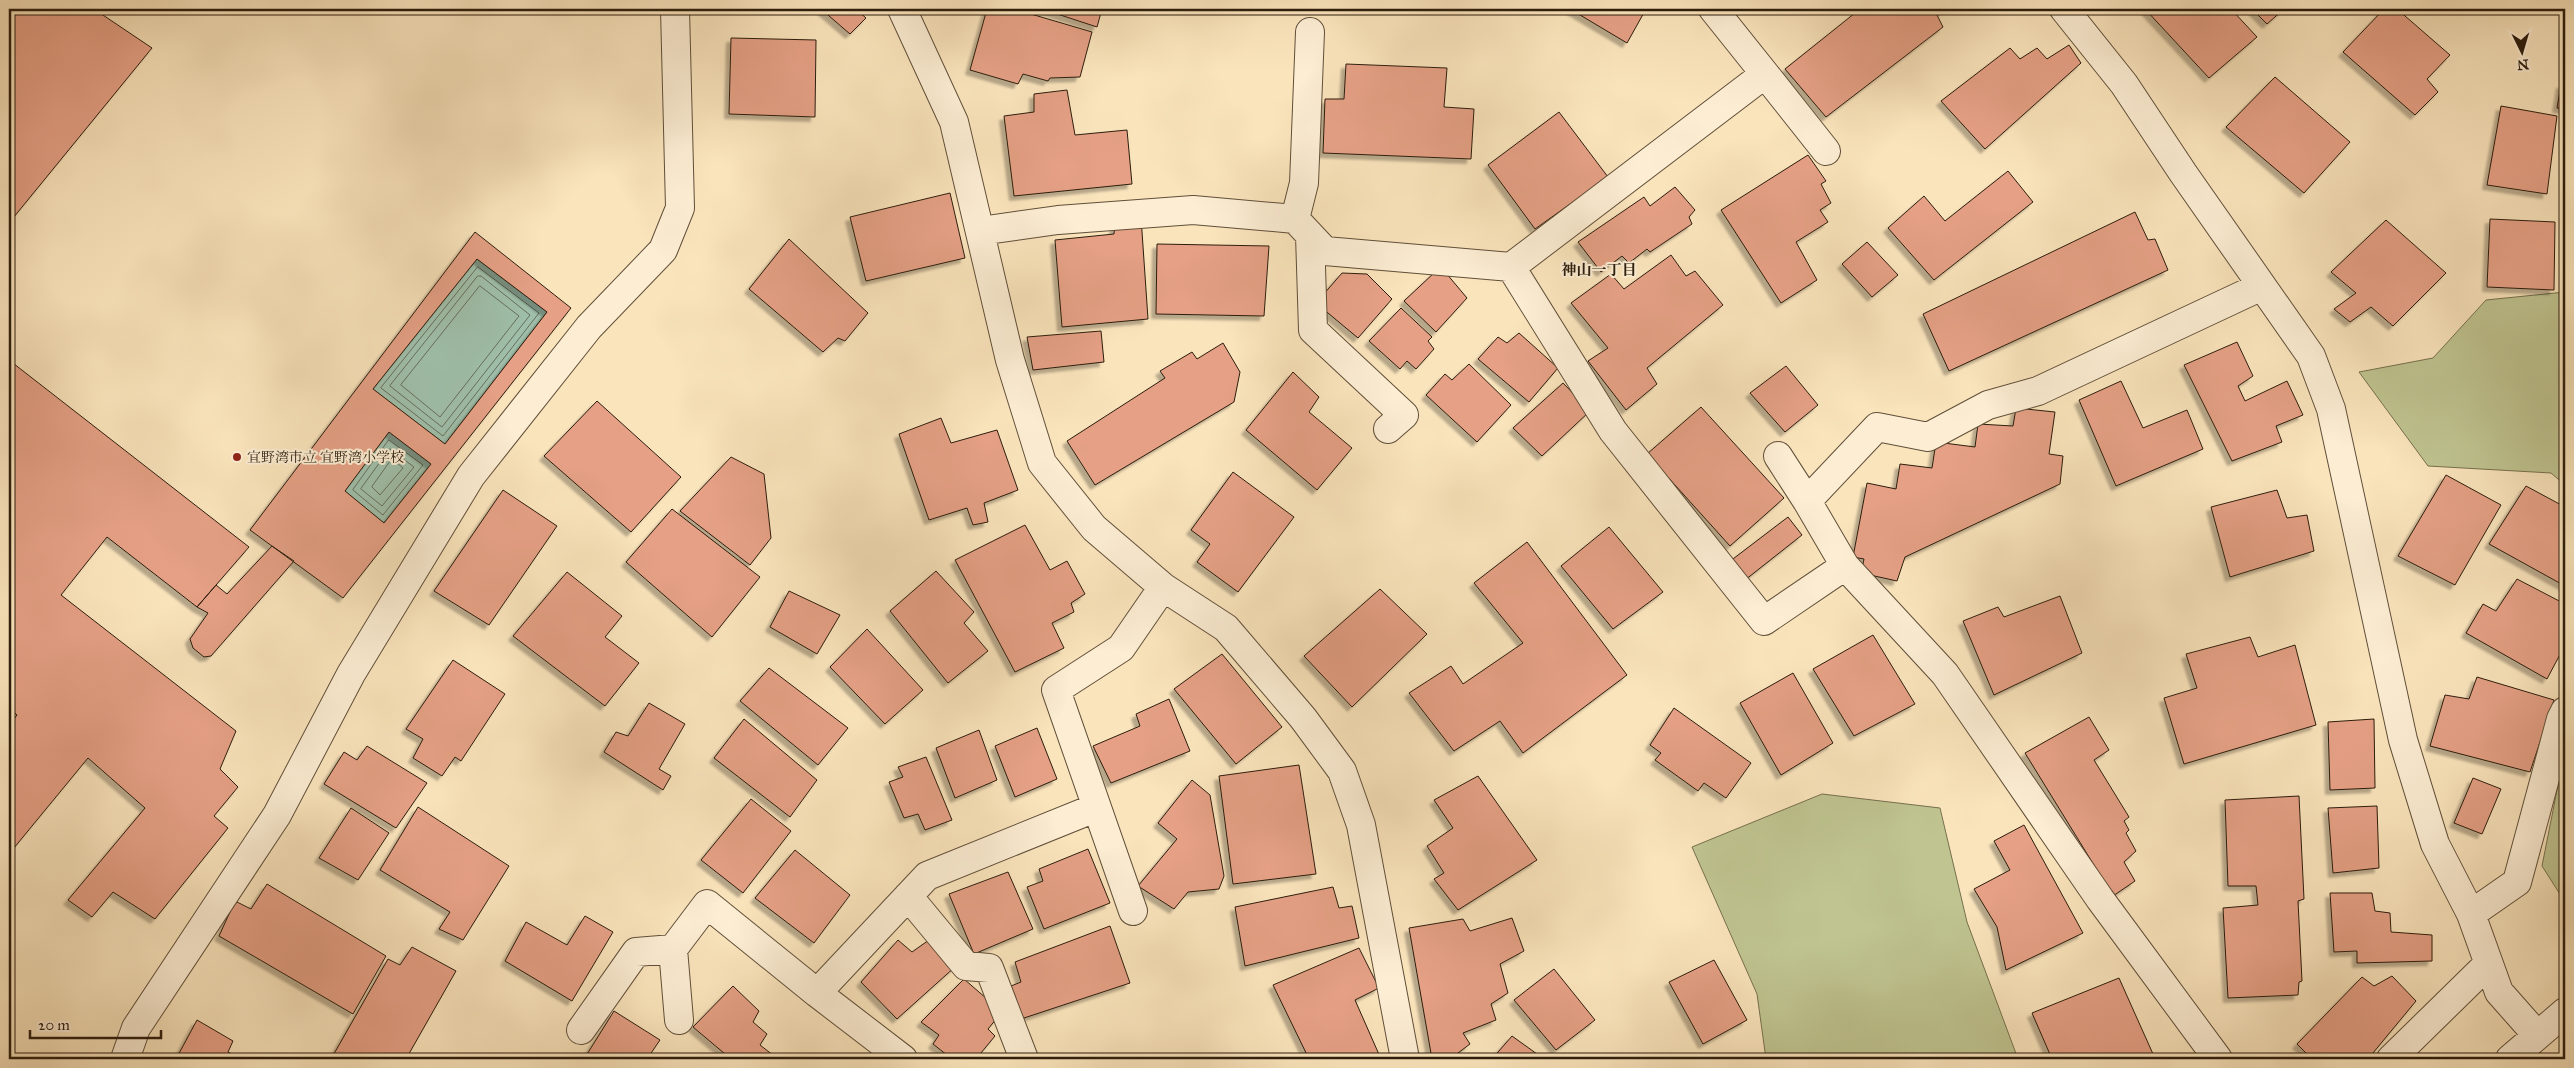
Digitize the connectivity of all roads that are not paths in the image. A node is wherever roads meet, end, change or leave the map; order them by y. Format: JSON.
{"nodes":[{"id":1,"x":676,"y":9,"type":"edge"},
{"id":2,"x":902,"y":9,"type":"edge"},
{"id":3,"x":1713,"y":9,"type":"edge"},
{"id":4,"x":2064,"y":9,"type":"edge"},
{"id":5,"x":1310,"y":32,"type":"dead end"},
{"id":6,"x":1765,"y":74,"type":"junction"},
{"id":7,"x":1826,"y":151,"type":"dead end"},
{"id":8,"x":1302,"y":227,"type":"junction"},
{"id":9,"x":980,"y":232,"type":"junction"},
{"id":10,"x":1510,"y":267,"type":"junction"},
{"id":11,"x":2262,"y":286,"type":"junction"},
{"id":12,"x":1388,"y":429,"type":"dead end"},
{"id":13,"x":1778,"y":456,"type":"dead end"},
{"id":14,"x":1806,"y":501,"type":"junction"},
{"id":15,"x":1845,"y":566,"type":"junction"},
{"id":16,"x":1163,"y":587,"type":"junction"},
{"id":17,"x":2565,"y":711,"type":"edge"},
{"id":18,"x":1095,"y":808,"type":"junction"},
{"id":19,"x":908,"y":896,"type":"junction"},
{"id":20,"x":1133,"y":912,"type":"dead end"},
{"id":21,"x":2471,"y":914,"type":"junction"},
{"id":22,"x":673,"y":949,"type":"junction"},
{"id":23,"x":2487,"y":965,"type":"junction"},
{"id":24,"x":817,"y":993,"type":"junction"},
{"id":25,"x":2565,"y":1012,"type":"edge"},
{"id":26,"x":679,"y":1020,"type":"dead end"},
{"id":27,"x":581,"y":1030,"type":"dead end"},
{"id":28,"x":2538,"y":1035,"type":"junction"},
{"id":29,"x":125,"y":1059,"type":"edge"},
{"id":30,"x":903,"y":1059,"type":"edge"},
{"id":31,"x":1024,"y":1059,"type":"edge"},
{"id":32,"x":1405,"y":1059,"type":"edge"},
{"id":33,"x":2218,"y":1059,"type":"edge"},
{"id":34,"x":2391,"y":1059,"type":"edge"},
{"id":35,"x":2510,"y":1059,"type":"edge"}],
"edges":[{"from":1,"to":29,"type":"street"},
{"from":2,"to":9,"type":"street"},
{"from":3,"to":6,"type":"street"},
{"from":4,"to":11,"type":"street"},
{"from":5,"to":8,"type":"street"},
{"from":6,"to":7,"type":"street"},
{"from":6,"to":10,"type":"street"},
{"from":8,"to":9,"type":"street"},
{"from":8,"to":10,"type":"street"},
{"from":8,"to":12,"type":"street"},
{"from":9,"to":16,"type":"street"},
{"from":10,"to":15,"type":"street"},
{"from":11,"to":14,"type":"street"},
{"from":11,"to":21,"type":"street"},
{"from":13,"to":14,"type":"street"},
{"from":14,"to":15,"type":"street"},
{"from":15,"to":33,"type":"street"},
{"from":16,"to":18,"type":"street"},
{"from":16,"to":32,"type":"street"},
{"from":17,"to":21,"type":"street"},
{"from":18,"to":19,"type":"street"},
{"from":18,"to":20,"type":"street"},
{"from":19,"to":24,"type":"street"},
{"from":19,"to":31,"type":"street"},
{"from":21,"to":23,"type":"street"},
{"from":22,"to":24,"type":"street"},
{"from":22,"to":26,"type":"street"},
{"from":22,"to":27,"type":"street"},
{"from":23,"to":28,"type":"street"},
{"from":23,"to":34,"type":"street"},
{"from":24,"to":30,"type":"street"},
{"from":25,"to":28,"type":"street"},
{"from":28,"to":35,"type":"street"}]}
